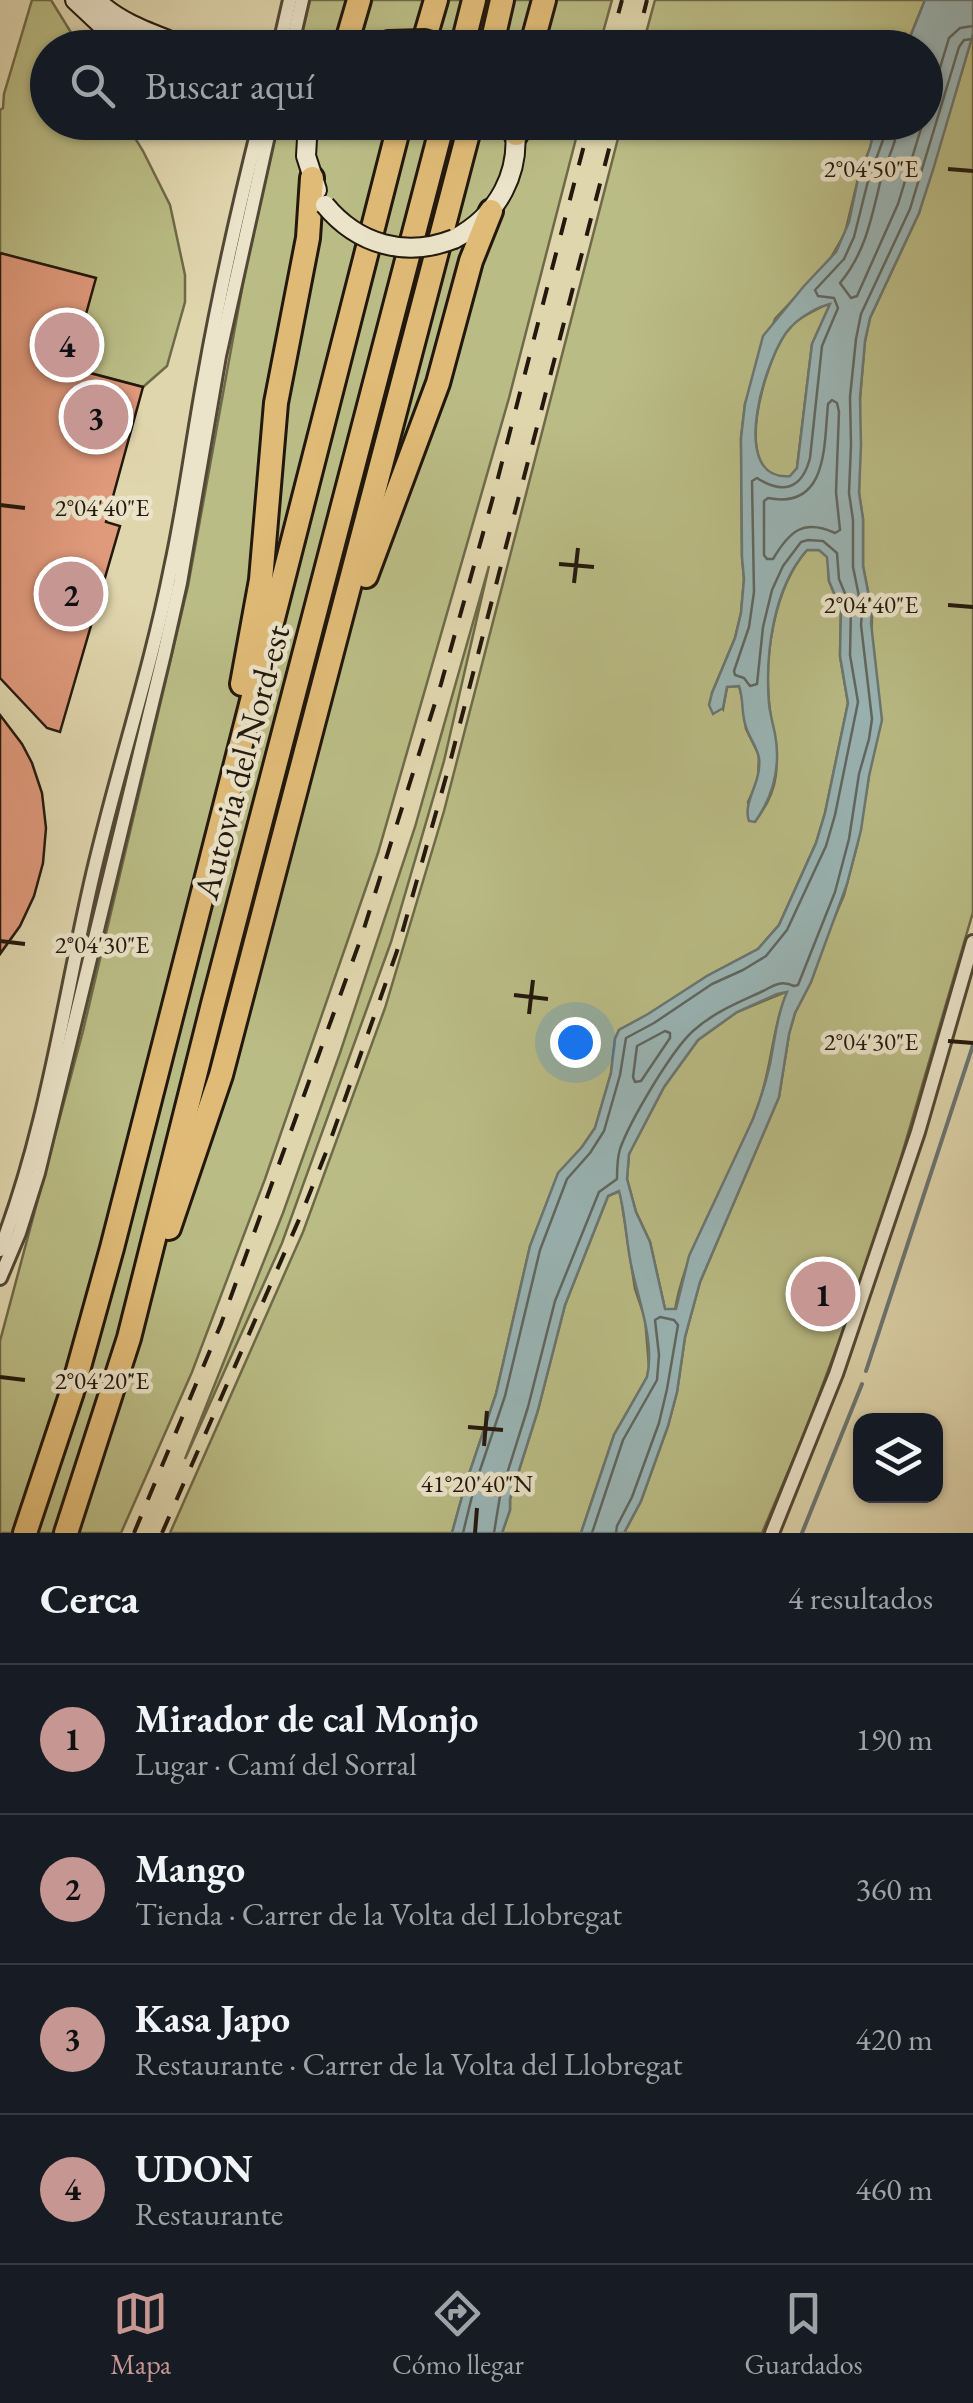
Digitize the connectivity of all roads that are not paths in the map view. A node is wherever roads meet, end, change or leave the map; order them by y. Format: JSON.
{"nodes":[{"id":1,"x":75,"y":0,"type":"edge"},
{"id":2,"x":96,"y":0,"type":"edge"},
{"id":3,"x":290,"y":0,"type":"edge"},
{"id":4,"x":302,"y":0,"type":"edge"},
{"id":5,"x":358,"y":0,"type":"edge"},
{"id":6,"x":424,"y":0,"type":"edge"},
{"id":7,"x":436,"y":0,"type":"edge"},
{"id":8,"x":474,"y":0,"type":"edge"},
{"id":9,"x":502,"y":0,"type":"edge"},
{"id":10,"x":544,"y":0,"type":"edge"},
{"id":11,"x":122,"y":30,"type":"edge"},
{"id":12,"x":127,"y":30,"type":"edge"},
{"id":13,"x":283,"y":30,"type":"edge"},
{"id":14,"x":294,"y":30,"type":"edge"},
{"id":15,"x":350,"y":30,"type":"edge"},
{"id":16,"x":420,"y":30,"type":"edge"},
{"id":17,"x":425,"y":30,"type":"edge"},
{"id":18,"x":464,"y":30,"type":"edge"},
{"id":19,"x":494,"y":30,"type":"edge"},
{"id":20,"x":536,"y":30,"type":"edge"},
{"id":21,"x":256,"y":140,"type":"edge"},
{"id":22,"x":267,"y":140,"type":"edge"},
{"id":23,"x":305,"y":140,"type":"edge"},
{"id":24,"x":396,"y":140,"type":"edge"},
{"id":25,"x":438,"y":140,"type":"edge"},
{"id":26,"x":466,"y":140,"type":"edge"},
{"id":27,"x":514,"y":140,"type":"edge"},
{"id":28,"x":312,"y":178,"type":"junction"},
{"id":29,"x":491,"y":211,"type":"junction"},
{"id":30,"x":325,"y":682,"type":"junction"},
{"id":31,"x":190,"y":942,"type":"junction"},
{"id":32,"x":973,"y":942,"type":"edge"},
{"id":33,"x":0,"y":1250,"type":"edge"},
{"id":34,"x":0,"y":1278,"type":"edge"},
{"id":35,"x":132,"y":1325,"type":"junction"},
{"id":36,"x":25,"y":1533,"type":"edge"},
{"id":37,"x":66,"y":1533,"type":"edge"},
{"id":38,"x":772,"y":1533,"type":"edge"}],
"edges":[{"from":1,"to":11,"type":"main road"},
{"from":2,"to":12,"type":"main road"},
{"from":3,"to":13,"type":"street"},
{"from":4,"to":14,"type":"street"},
{"from":5,"to":15,"type":"highway"},
{"from":6,"to":16,"type":"highway"},
{"from":7,"to":17,"type":"highway"},
{"from":8,"to":18,"type":"highway"},
{"from":9,"to":19,"type":"highway"},
{"from":10,"to":20,"type":"highway"},
{"from":21,"to":33,"type":"street"},
{"from":22,"to":34,"type":"street"},
{"from":23,"to":28,"type":"main road"},
{"from":24,"to":31,"type":"highway","name":"Autovia del Nord-est"},
{"from":25,"to":35,"type":"highway","name":"Autovia del Nord-est"},
{"from":26,"to":30,"type":"highway"},
{"from":27,"to":29,"type":"main road"},
{"from":28,"to":29,"type":"main road","bridge":true},
{"from":28,"to":31,"type":"highway"},
{"from":29,"to":30,"type":"highway"},
{"from":30,"to":35,"type":"highway"},
{"from":31,"to":36,"type":"highway","name":"Autovia del Nord-est"},
{"from":32,"to":38,"type":"street"},
{"from":35,"to":37,"type":"highway","name":"Autovia del Nord-est"}]}
